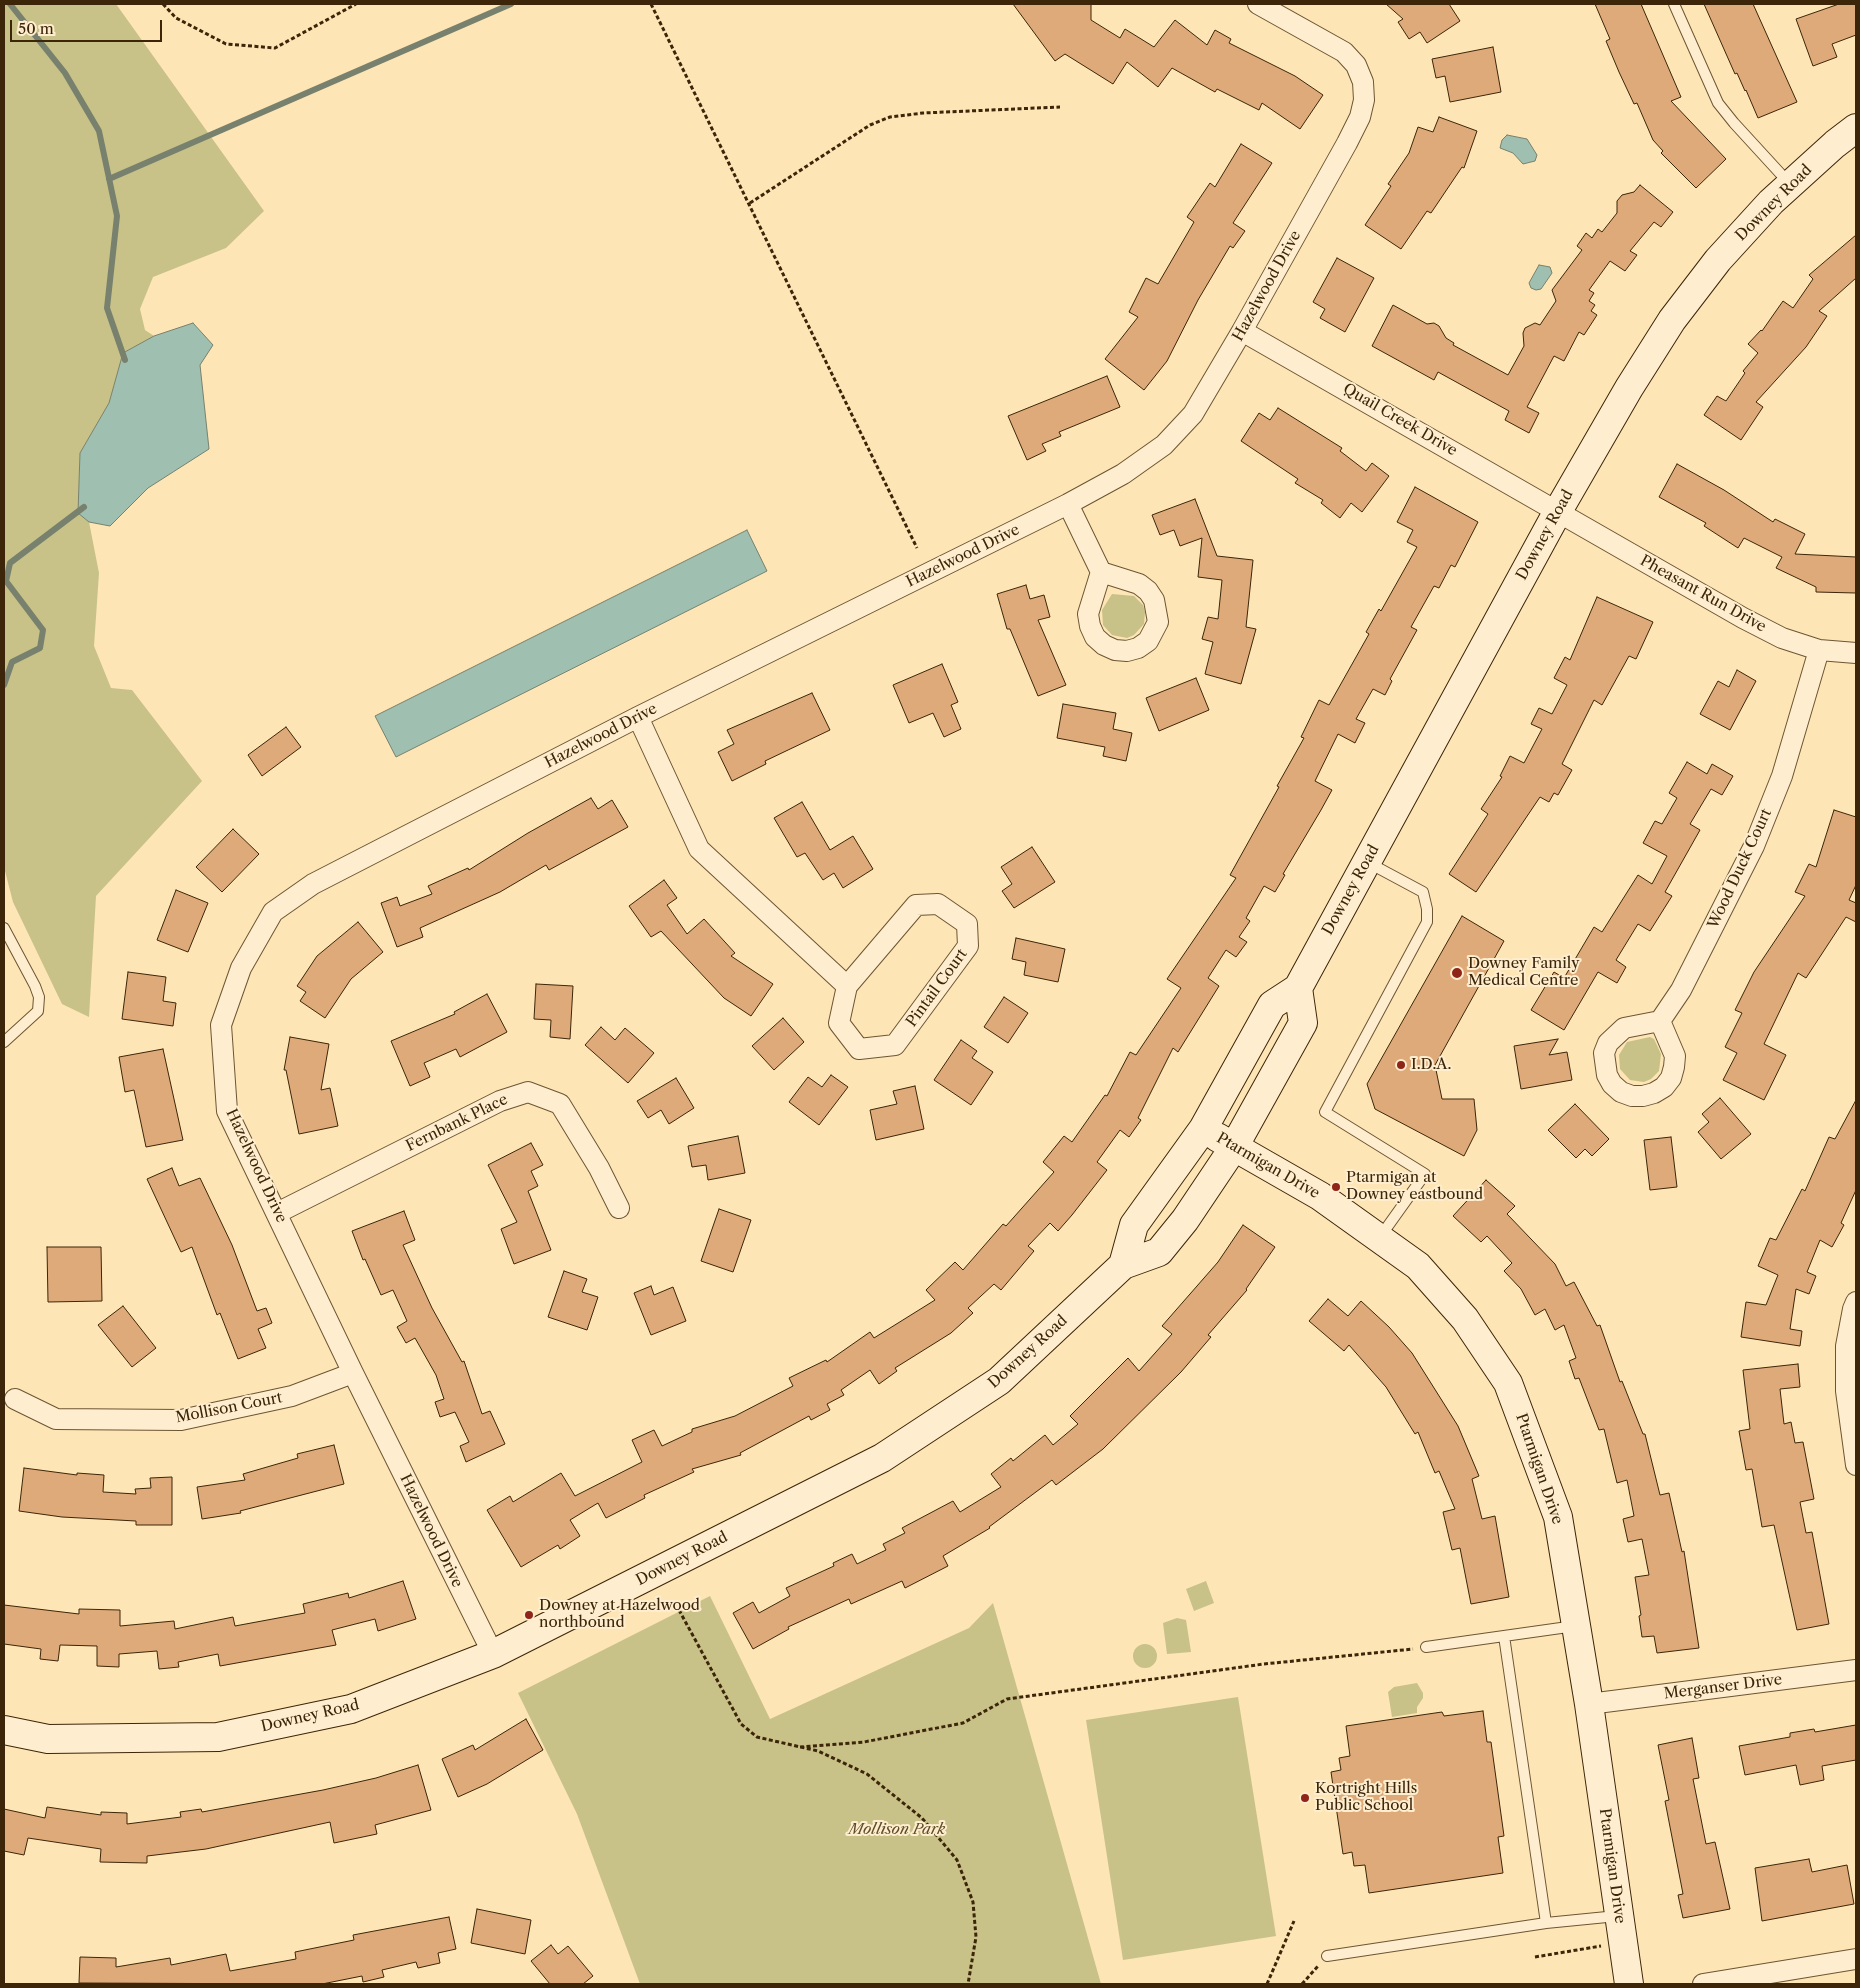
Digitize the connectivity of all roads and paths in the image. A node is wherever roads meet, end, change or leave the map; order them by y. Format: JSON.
{"nodes":[{"id":1,"x":163,"y":4,"type":"edge"},
{"id":2,"x":356,"y":4,"type":"edge"},
{"id":3,"x":651,"y":4,"type":"edge"},
{"id":4,"x":1258,"y":4,"type":"edge"},
{"id":5,"x":1674,"y":4,"type":"edge"},
{"id":6,"x":1060,"y":107,"type":"dead end"},
{"id":7,"x":1856,"y":128,"type":"edge"},
{"id":8,"x":1790,"y":184,"type":"junction"},
{"id":9,"x":750,"y":203,"type":"junction"},
{"id":10,"x":1242,"y":331,"type":"junction"},
{"id":11,"x":1068,"y":504,"type":"junction"},
{"id":12,"x":1558,"y":511,"type":"junction"},
{"id":13,"x":917,"y":548,"type":"dead end"},
{"id":14,"x":1101,"y":572,"type":"dead end"},
{"id":15,"x":1819,"y":650,"type":"junction"},
{"id":16,"x":1856,"y":653,"type":"edge"},
{"id":17,"x":638,"y":717,"type":"junction"},
{"id":18,"x":1366,"y":862,"type":"junction"},
{"id":19,"x":4,"y":928,"type":"edge"},
{"id":20,"x":847,"y":986,"type":"junction"},
{"id":21,"x":1298,"y":988,"type":"junction"},
{"id":22,"x":1660,"y":1021,"type":"dead end"},
{"id":23,"x":4,"y":1042,"type":"edge"},
{"id":24,"x":1203,"y":1129,"type":"junction"},
{"id":25,"x":1234,"y":1147,"type":"junction"},
{"id":26,"x":619,"y":1208,"type":"dead end"},
{"id":27,"x":276,"y":1213,"type":"junction"},
{"id":28,"x":1379,"y":1238,"type":"junction"},
{"id":29,"x":1123,"y":1265,"type":"junction"},
{"id":30,"x":1856,"y":1302,"type":"edge"},
{"id":31,"x":353,"y":1373,"type":"junction"},
{"id":32,"x":15,"y":1399,"type":"dead end"},
{"id":33,"x":1856,"y":1465,"type":"edge"},
{"id":34,"x":679,"y":1610,"type":"dead end"},
{"id":35,"x":1576,"y":1626,"type":"junction"},
{"id":36,"x":1504,"y":1636,"type":"junction"},
{"id":37,"x":1426,"y":1647,"type":"joint"},
{"id":38,"x":493,"y":1654,"type":"junction"},
{"id":39,"x":1856,"y":1670,"type":"edge"},
{"id":40,"x":1589,"y":1704,"type":"junction"},
{"id":41,"x":4,"y":1730,"type":"edge"},
{"id":42,"x":800,"y":1748,"type":"junction"},
{"id":43,"x":1619,"y":1916,"type":"junction"},
{"id":44,"x":1294,"y":1921,"type":"dead end"},
{"id":45,"x":1546,"y":1923,"type":"junction"},
{"id":46,"x":1623,"y":1943,"type":"junction"},
{"id":47,"x":1327,"y":1956,"type":"joint"},
{"id":48,"x":1535,"y":1957,"type":"dead end"},
{"id":49,"x":1856,"y":1959,"type":"edge"},
{"id":50,"x":968,"y":1984,"type":"edge"},
{"id":51,"x":1267,"y":1984,"type":"edge"},
{"id":52,"x":1302,"y":1984,"type":"edge"},
{"id":53,"x":1629,"y":1984,"type":"edge"},
{"id":54,"x":1704,"y":1984,"type":"edge"}],
"edges":[{"from":1,"to":2,"type":"path"},
{"from":3,"to":9,"type":"path"},
{"from":4,"to":10,"type":"street","name":"Hazelwood Drive"},
{"from":5,"to":8,"type":"lane"},
{"from":6,"to":9,"type":"path"},
{"from":7,"to":8,"type":"main road","name":"Downey Road"},
{"from":8,"to":12,"type":"main road","name":"Downey Road"},
{"from":9,"to":13,"type":"path"},
{"from":10,"to":11,"type":"street","name":"Hazelwood Drive"},
{"from":10,"to":12,"type":"street","name":"Quail Creek Drive"},
{"from":11,"to":14,"type":"street"},
{"from":11,"to":17,"type":"street","name":"Hazelwood Drive"},
{"from":12,"to":15,"type":"street","name":"Pheasant Run Drive"},
{"from":12,"to":18,"type":"main road","name":"Downey Road"},
{"from":15,"to":16,"type":"street","name":"Pheasant Run Drive"},
{"from":15,"to":22,"type":"street","name":"Wood Duck Court"},
{"from":17,"to":20,"type":"street"},
{"from":17,"to":27,"type":"street","name":"Hazelwood Drive"},
{"from":18,"to":21,"type":"main road","name":"Downey Road"},
{"from":18,"to":28,"type":"lane"},
{"from":19,"to":23,"type":"lane"},
{"from":20,"to":20,"type":"street","name":"Pintail Court"},
{"from":21,"to":24,"type":"main road","name":"Downey Road"},
{"from":21,"to":25,"type":"main road","name":"Downey Road"},
{"from":24,"to":25,"type":"main road","name":"Ptarmigan Drive"},
{"from":24,"to":29,"type":"main road","name":"Downey Road"},
{"from":25,"to":28,"type":"main road","name":"Ptarmigan Drive"},
{"from":25,"to":29,"type":"main road","name":"Downey Road"},
{"from":26,"to":27,"type":"street","name":"Fernbank Place"},
{"from":27,"to":31,"type":"street","name":"Hazelwood Drive"},
{"from":28,"to":35,"type":"main road","name":"Ptarmigan Drive"},
{"from":29,"to":38,"type":"main road","name":"Downey Road"},
{"from":30,"to":33,"type":"street"},
{"from":31,"to":32,"type":"street","name":"Mollison Court"},
{"from":31,"to":38,"type":"street","name":"Hazelwood Drive"},
{"from":34,"to":42,"type":"path"},
{"from":35,"to":36,"type":"lane"},
{"from":35,"to":40,"type":"main road","name":"Ptarmigan Drive"},
{"from":36,"to":37,"type":"lane"},
{"from":36,"to":45,"type":"lane"},
{"from":37,"to":42,"type":"path"},
{"from":38,"to":41,"type":"main road","name":"Downey Road"},
{"from":39,"to":40,"type":"street","name":"Merganser Drive"},
{"from":40,"to":43,"type":"main road","name":"Ptarmigan Drive"},
{"from":42,"to":50,"type":"path"},
{"from":43,"to":45,"type":"lane"},
{"from":43,"to":46,"type":"main road","name":"Ptarmigan Drive"},
{"from":44,"to":51,"type":"path"},
{"from":45,"to":47,"type":"lane"},
{"from":46,"to":48,"type":"path"},
{"from":46,"to":53,"type":"main road","name":"Ptarmigan Drive"},
{"from":47,"to":52,"type":"path"},
{"from":49,"to":54,"type":"street"}]}
